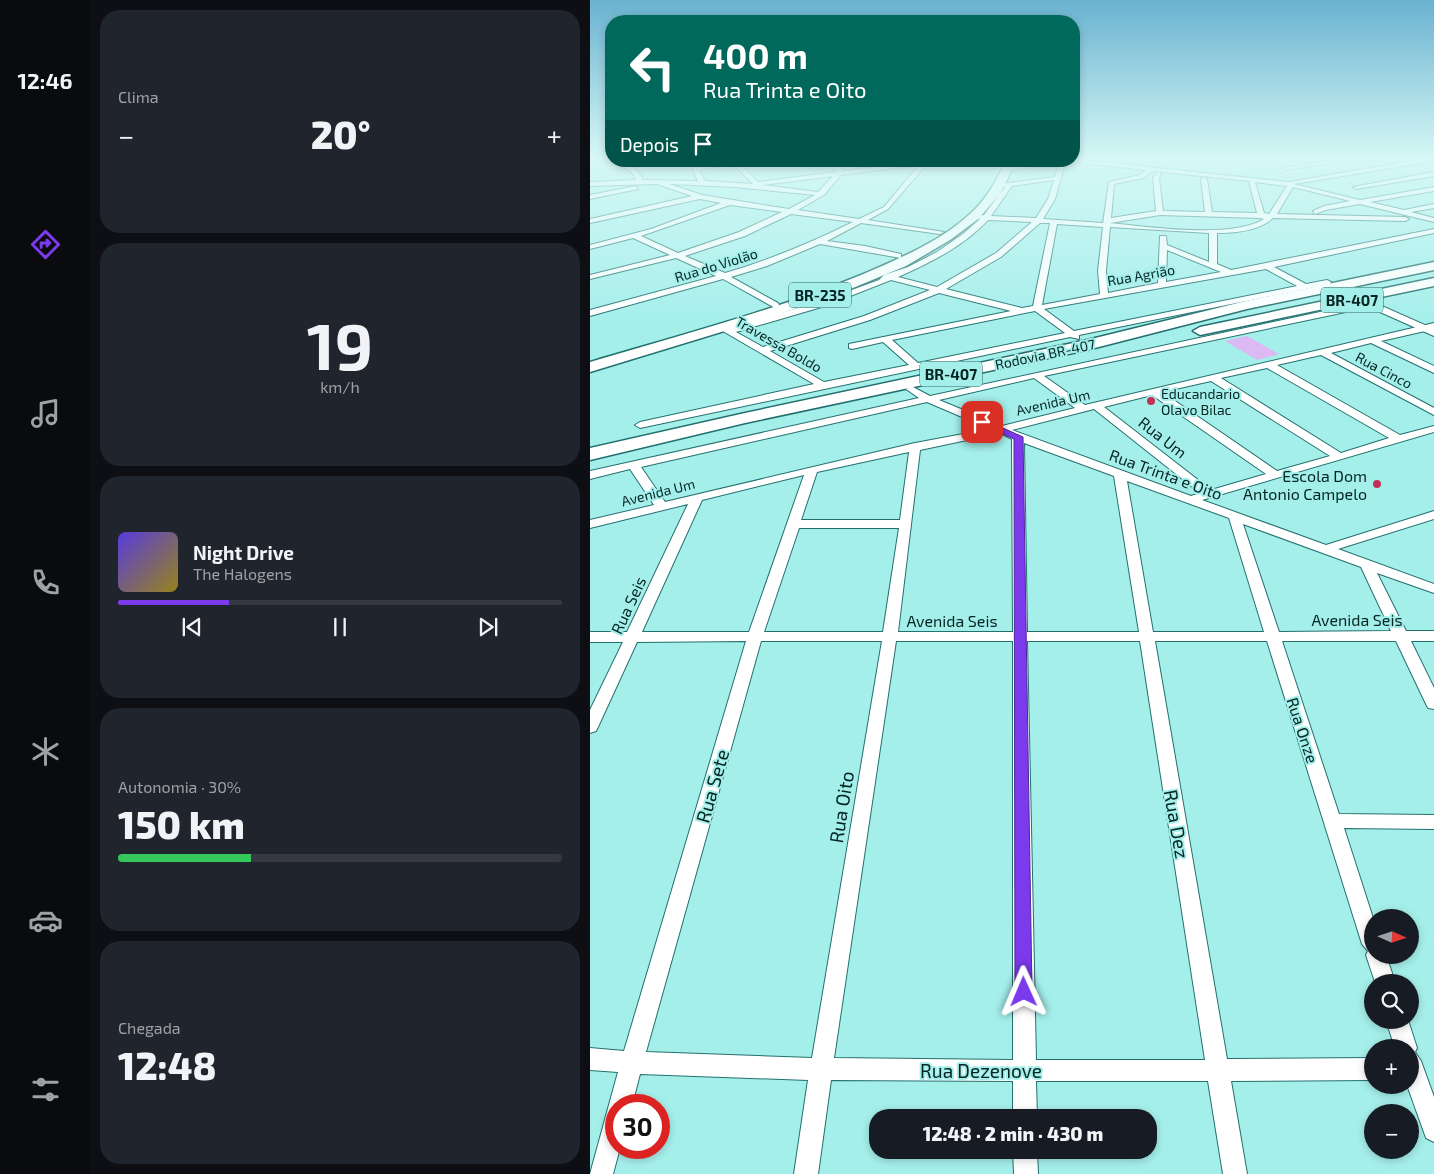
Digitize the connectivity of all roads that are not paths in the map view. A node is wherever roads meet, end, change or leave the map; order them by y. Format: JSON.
{"nodes":[{"id":1,"x":632,"y":212,"type":"edge"},
{"id":2,"x":707,"y":212,"type":"edge"},
{"id":3,"x":791,"y":212,"type":"joint"},
{"id":4,"x":878,"y":212,"type":"edge"},
{"id":5,"x":1044,"y":212,"type":"edge"},
{"id":6,"x":1108,"y":212,"type":"edge"},
{"id":7,"x":1209,"y":212,"type":"edge"},
{"id":8,"x":1261,"y":212,"type":"edge"},
{"id":9,"x":1273,"y":212,"type":"edge"},
{"id":10,"x":1315,"y":212,"type":"edge"},
{"id":11,"x":1401,"y":212,"type":"edge"},
{"id":12,"x":978,"y":213,"type":"junction"},
{"id":13,"x":1160,"y":213,"type":"joint"},
{"id":14,"x":1209,"y":215,"type":"junction"},
{"id":15,"x":1262,"y":216,"type":"junction"},
{"id":16,"x":1305,"y":216,"type":"junction"},
{"id":17,"x":1270,"y":217,"type":"junction"},
{"id":18,"x":590,"y":221,"type":"edge"},
{"id":19,"x":862,"y":221,"type":"junction"},
{"id":20,"x":1038,"y":221,"type":"junction"},
{"id":21,"x":1054,"y":222,"type":"junction"},
{"id":22,"x":1434,"y":222,"type":"edge"},
{"id":23,"x":1107,"y":223,"type":"junction"},
{"id":24,"x":1213,"y":230,"type":"junction"},
{"id":25,"x":940,"y":232,"type":"junction"},
{"id":26,"x":1434,"y":232,"type":"edge"},
{"id":27,"x":634,"y":236,"type":"junction"},
{"id":28,"x":1163,"y":237,"type":"junction"},
{"id":29,"x":1214,"y":240,"type":"junction"},
{"id":30,"x":820,"y":242,"type":"junction"},
{"id":31,"x":590,"y":247,"type":"edge"},
{"id":32,"x":677,"y":256,"type":"junction"},
{"id":33,"x":898,"y":256,"type":"junction"},
{"id":34,"x":1213,"y":264,"type":"junction"},
{"id":35,"x":1267,"y":266,"type":"junction"},
{"id":36,"x":1434,"y":266,"type":"edge"},
{"id":37,"x":1399,"y":271,"type":"junction"},
{"id":38,"x":1230,"y":273,"type":"junction"},
{"id":39,"x":724,"y":276,"type":"junction"},
{"id":40,"x":883,"y":276,"type":"junction"},
{"id":41,"x":590,"y":277,"type":"edge"},
{"id":42,"x":1434,"y":282,"type":"edge"},
{"id":43,"x":1333,"y":284,"type":"junction"},
{"id":44,"x":1162,"y":285,"type":"junction"},
{"id":45,"x":1304,"y":286,"type":"junction"},
{"id":46,"x":1415,"y":287,"type":"junction"},
{"id":47,"x":937,"y":290,"type":"junction"},
{"id":48,"x":1104,"y":296,"type":"junction"},
{"id":49,"x":1368,"y":301,"type":"junction"},
{"id":50,"x":775,"y":305,"type":"junction"},
{"id":51,"x":1036,"y":308,"type":"junction"},
{"id":52,"x":1023,"y":311,"type":"junction"},
{"id":53,"x":590,"y":313,"type":"edge"},
{"id":54,"x":726,"y":329,"type":"junction"},
{"id":55,"x":1431,"y":329,"type":"edge"},
{"id":56,"x":1073,"y":335,"type":"junction"},
{"id":57,"x":885,"y":338,"type":"junction"},
{"id":58,"x":1373,"y":340,"type":"junction"},
{"id":59,"x":1087,"y":345,"type":"junction"},
{"id":60,"x":852,"y":346,"type":"dead end"},
{"id":61,"x":764,"y":350,"type":"junction"},
{"id":62,"x":1322,"y":352,"type":"junction"},
{"id":63,"x":984,"y":353,"type":"junction"},
{"id":64,"x":590,"y":360,"type":"edge"},
{"id":65,"x":1269,"y":365,"type":"junction"},
{"id":66,"x":916,"y":366,"type":"junction"},
{"id":67,"x":590,"y":367,"type":"edge"},
{"id":68,"x":976,"y":369,"type":"junction"},
{"id":69,"x":1434,"y":370,"type":"edge"},
{"id":70,"x":1036,"y":375,"type":"junction"},
{"id":71,"x":1213,"y":378,"type":"junction"},
{"id":72,"x":823,"y":385,"type":"junction"},
{"id":73,"x":911,"y":390,"type":"junction"},
{"id":74,"x":1154,"y":391,"type":"junction"},
{"id":75,"x":928,"y":399,"type":"junction"},
{"id":76,"x":1098,"y":407,"type":"junction"},
{"id":77,"x":1084,"y":409,"type":"junction"},
{"id":78,"x":1434,"y":412,"type":"edge"},
{"id":79,"x":640,"y":425,"type":"dead end"},
{"id":80,"x":1434,"y":429,"type":"edge"},
{"id":81,"x":1000,"y":430,"type":"junction"},
{"id":82,"x":1018,"y":437,"type":"junction"},
{"id":83,"x":1400,"y":440,"type":"junction"},
{"id":84,"x":915,"y":446,"type":"junction"},
{"id":85,"x":590,"y":454,"type":"edge"},
{"id":86,"x":1340,"y":457,"type":"junction"},
{"id":87,"x":590,"y":460,"type":"edge"},
{"id":88,"x":634,"y":466,"type":"junction"},
{"id":89,"x":812,"y":470,"type":"junction"},
{"id":90,"x":590,"y":475,"type":"edge"},
{"id":91,"x":1120,"y":475,"type":"junction"},
{"id":92,"x":1275,"y":475,"type":"junction"},
{"id":93,"x":1209,"y":494,"type":"junction"},
{"id":94,"x":697,"y":498,"type":"junction"},
{"id":95,"x":1190,"y":500,"type":"junction"},
{"id":96,"x":661,"y":506,"type":"junction"},
{"id":97,"x":1433,"y":516,"type":"edge"},
{"id":98,"x":1235,"y":517,"type":"junction"},
{"id":99,"x":590,"y":524,"type":"edge"},
{"id":100,"x":794,"y":524,"type":"junction"},
{"id":101,"x":904,"y":524,"type":"junction"},
{"id":102,"x":1326,"y":549,"type":"junction"},
{"id":103,"x":1366,"y":564,"type":"junction"},
{"id":104,"x":1434,"y":589,"type":"edge"},
{"id":105,"x":1272,"y":636,"type":"junction"},
{"id":106,"x":1402,"y":636,"type":"junction"},
{"id":107,"x":1434,"y":636,"type":"edge"},
{"id":108,"x":590,"y":637,"type":"edge"},
{"id":109,"x":632,"y":637,"type":"junction"},
{"id":110,"x":755,"y":637,"type":"junction"},
{"id":111,"x":888,"y":638,"type":"junction"},
{"id":112,"x":1020,"y":638,"type":"junction"},
{"id":113,"x":1146,"y":638,"type":"junction"},
{"id":114,"x":1434,"y":704,"type":"edge"},
{"id":115,"x":590,"y":726,"type":"edge"},
{"id":116,"x":1333,"y":821,"type":"junction"},
{"id":117,"x":1434,"y":822,"type":"edge"},
{"id":118,"x":1364,"y":919,"type":"edge"},
{"id":119,"x":590,"y":1060,"type":"edge"},
{"id":120,"x":631,"y":1063,"type":"junction"},
{"id":121,"x":821,"y":1069,"type":"junction"},
{"id":122,"x":1364,"y":1069,"type":"edge"},
{"id":123,"x":1024,"y":1071,"type":"junction"},
{"id":124,"x":1218,"y":1071,"type":"junction"},
{"id":125,"x":1419,"y":1087,"type":"edge"},
{"id":126,"x":623,"y":1094,"type":"edge"},
{"id":127,"x":1025,"y":1109,"type":"edge"},
{"id":128,"x":1434,"y":1130,"type":"edge"},
{"id":129,"x":605,"y":1159,"type":"edge"},
{"id":130,"x":1026,"y":1159,"type":"edge"},
{"id":131,"x":601,"y":1174,"type":"edge"},
{"id":132,"x":806,"y":1174,"type":"edge"},
{"id":133,"x":1026,"y":1174,"type":"edge"},
{"id":134,"x":1235,"y":1174,"type":"edge"}],
"edges":[{"from":1,"to":18,"type":"street"},
{"from":2,"to":27,"type":"street"},
{"from":3,"to":19,"type":"street"},
{"from":3,"to":32,"type":"street"},
{"from":4,"to":19,"type":"street","name":"Rua do Violão"},
{"from":5,"to":20,"type":"street"},
{"from":6,"to":23,"type":"street"},
{"from":7,"to":14,"type":"street"},
{"from":8,"to":15,"type":"street"},
{"from":9,"to":17,"type":"street"},
{"from":10,"to":16,"type":"street"},
{"from":11,"to":22,"type":"street"},
{"from":12,"to":20,"type":"street"},
{"from":12,"to":25,"type":"main road","name":"BR-235","number":"BR-235"},
{"from":12,"to":40,"type":"main road","name":"BR-235","number":"BR-235"},
{"from":13,"to":14,"type":"street"},
{"from":13,"to":23,"type":"street"},
{"from":14,"to":15,"type":"street"},
{"from":15,"to":17,"type":"street"},
{"from":16,"to":17,"type":"street"},
{"from":16,"to":22,"type":"street"},
{"from":17,"to":24,"type":"street"},
{"from":19,"to":25,"type":"street"},
{"from":19,"to":30,"type":"street","name":"Rua do Violão"},
{"from":20,"to":21,"type":"street"},
{"from":20,"to":47,"type":"street"},
{"from":21,"to":23,"type":"street"},
{"from":21,"to":51,"type":"street"},
{"from":23,"to":28,"type":"street"},
{"from":23,"to":48,"type":"street"},
{"from":24,"to":28,"type":"street"},
{"from":24,"to":29,"type":"street"},
{"from":25,"to":33,"type":"main road","name":"BR-235","number":"BR-235"},
{"from":26,"to":35,"type":"street","name":"Rua Agrião"},
{"from":27,"to":31,"type":"street"},
{"from":27,"to":32,"type":"street"},
{"from":28,"to":29,"type":"street"},
{"from":28,"to":34,"type":"street"},
{"from":28,"to":44,"type":"street"},
{"from":29,"to":34,"type":"street"},
{"from":30,"to":33,"type":"street"},
{"from":30,"to":39,"type":"street","name":"Rua do Violão"},
{"from":32,"to":39,"type":"street"},
{"from":32,"to":41,"type":"street"},
{"from":33,"to":50,"type":"main road","name":"BR-235","number":"BR-235"},
{"from":34,"to":38,"type":"street"},
{"from":35,"to":38,"type":"street","name":"Rua Agrião"},
{"from":35,"to":45,"type":"street"},
{"from":36,"to":37,"type":"main road","name":"Rodovia BR-407","number":"BR-407"},
{"from":37,"to":43,"type":"main road","name":"Rodovia BR-407","number":"BR-407"},
{"from":37,"to":46,"type":"main road"},
{"from":38,"to":44,"type":"street","name":"Rua Agrião"},
{"from":39,"to":50,"type":"street"},
{"from":39,"to":53,"type":"street","name":"Rua do Violão"},
{"from":40,"to":47,"type":"street"},
{"from":40,"to":54,"type":"main road","name":"BR-235","number":"BR-235"},
{"from":42,"to":46,"type":"main road","name":"Rodovia BR-407","number":"BR-407"},
{"from":43,"to":45,"type":"street"},
{"from":43,"to":49,"type":"main road"},
{"from":43,"to":59,"type":"main road","name":"Rodovia BR-407","number":"BR-407"},
{"from":44,"to":48,"type":"street","name":"Rua Agrião"},
{"from":45,"to":56,"type":"street"},
{"from":46,"to":49,"type":"main road","name":"Rodovia BR-407","number":"BR-407"},
{"from":47,"to":52,"type":"street"},
{"from":47,"to":61,"type":"street"},
{"from":48,"to":51,"type":"street","name":"Rua Agrião"},
{"from":49,"to":55,"type":"street"},
{"from":49,"to":70,"type":"street"},
{"from":49,"to":73,"type":"main road","name":"Rodovia BR-407","number":"BR-407"},
{"from":50,"to":64,"type":"main road","name":"BR-235","number":"BR-235"},
{"from":51,"to":52,"type":"street","name":"Rua Agrião"},
{"from":51,"to":56,"type":"street"},
{"from":52,"to":57,"type":"street","name":"Rua Agrião"},
{"from":54,"to":61,"type":"street","name":"Travessa Boldo"},
{"from":54,"to":67,"type":"main road","name":"BR-235","number":"BR-235"},
{"from":55,"to":58,"type":"street","name":"Avenida Um"},
{"from":56,"to":59,"type":"street"},
{"from":56,"to":63,"type":"street"},
{"from":57,"to":60,"type":"street","name":"Rua Agrião"},
{"from":57,"to":66,"type":"street"},
{"from":58,"to":62,"type":"street","name":"Avenida Um"},
{"from":58,"to":69,"type":"street"},
{"from":59,"to":68,"type":"main road","name":"Rodovia BR-407","number":"BR-407"},
{"from":61,"to":72,"type":"street","name":"Travessa Boldo"},
{"from":62,"to":65,"type":"street","name":"Avenida Um"},
{"from":62,"to":78,"type":"street","name":"Rua Cinco"},
{"from":63,"to":66,"type":"street"},
{"from":63,"to":68,"type":"street"},
{"from":65,"to":71,"type":"street","name":"Avenida Um"},
{"from":65,"to":83,"type":"street"},
{"from":66,"to":72,"type":"street"},
{"from":68,"to":85,"type":"main road","name":"Rodovia BR-407","number":"BR-407"},
{"from":70,"to":75,"type":"street"},
{"from":70,"to":77,"type":"street"},
{"from":71,"to":74,"type":"street","name":"Avenida Um"},
{"from":71,"to":86,"type":"street"},
{"from":72,"to":79,"type":"street"},
{"from":73,"to":75,"type":"street","name":"Rua Trinta e Oito"},
{"from":73,"to":87,"type":"main road","number":"BR-407"},
{"from":74,"to":76,"type":"street","name":"Avenida Um"},
{"from":74,"to":92,"type":"street"},
{"from":75,"to":81,"type":"street","name":"Rua Trinta e Oito"},
{"from":75,"to":88,"type":"street"},
{"from":76,"to":77,"type":"street","name":"Avenida Um"},
{"from":76,"to":93,"type":"street","name":"Rua Um"},
{"from":77,"to":81,"type":"street","name":"Avenida Um"},
{"from":80,"to":83,"type":"street"},
{"from":81,"to":82,"type":"street","name":"Rua Trinta e Oito"},
{"from":81,"to":84,"type":"street","name":"Avenida Um"},
{"from":82,"to":91,"type":"street","name":"Rua Trinta e Oito"},
{"from":82,"to":112,"type":"street"},
{"from":83,"to":86,"type":"street"},
{"from":84,"to":89,"type":"street","name":"Avenida Um"},
{"from":84,"to":101,"type":"street","name":"Rua Oito"},
{"from":86,"to":92,"type":"street"},
{"from":88,"to":90,"type":"street"},
{"from":88,"to":96,"type":"street"},
{"from":89,"to":94,"type":"street","name":"Avenida Um"},
{"from":89,"to":100,"type":"street","name":"Rua Sete"},
{"from":91,"to":95,"type":"street","name":"Rua Trinta e Oito"},
{"from":91,"to":113,"type":"street","name":"Rua Dez"},
{"from":92,"to":93,"type":"street"},
{"from":93,"to":95,"type":"street"},
{"from":94,"to":96,"type":"street","name":"Avenida Um"},
{"from":94,"to":109,"type":"street","name":"Rua Seis"},
{"from":95,"to":98,"type":"street","name":"Rua Trinta e Oito"},
{"from":96,"to":99,"type":"street","name":"Avenida Um"},
{"from":97,"to":102,"type":"street"},
{"from":98,"to":102,"type":"street","name":"Rua Trinta e Oito"},
{"from":98,"to":105,"type":"street","name":"Rua Onze"},
{"from":100,"to":101,"type":"street"},
{"from":100,"to":110,"type":"street","name":"Rua Sete"},
{"from":101,"to":111,"type":"street","name":"Rua Oito"},
{"from":102,"to":103,"type":"street","name":"Rua Trinta e Oito"},
{"from":103,"to":104,"type":"street","name":"Rua Trinta e Oito"},
{"from":103,"to":106,"type":"street"},
{"from":105,"to":106,"type":"street","name":"Avenida Seis"},
{"from":105,"to":113,"type":"street","name":"Avenida Seis"},
{"from":105,"to":116,"type":"street","name":"Rua Onze"},
{"from":106,"to":107,"type":"street","name":"Avenida Seis"},
{"from":106,"to":114,"type":"street"},
{"from":108,"to":109,"type":"street","name":"Avenida Seis"},
{"from":109,"to":110,"type":"street","name":"Avenida Seis"},
{"from":109,"to":115,"type":"street","name":"Rua Seis"},
{"from":110,"to":111,"type":"street","name":"Avenida Seis"},
{"from":110,"to":120,"type":"street","name":"Rua Sete"},
{"from":111,"to":112,"type":"street","name":"Avenida Seis"},
{"from":111,"to":121,"type":"street","name":"Rua Oito"},
{"from":112,"to":113,"type":"street","name":"Avenida Seis"},
{"from":112,"to":123,"type":"street"},
{"from":113,"to":124,"type":"street","name":"Rua Dez"},
{"from":116,"to":117,"type":"street"},
{"from":116,"to":118,"type":"street","name":"Rua Onze"},
{"from":119,"to":120,"type":"street","name":"Rua Dezenove"},
{"from":120,"to":121,"type":"street","name":"Rua Dezenove"},
{"from":120,"to":126,"type":"street","name":"Rua Sete"},
{"from":121,"to":123,"type":"street","name":"Rua Dezenove"},
{"from":121,"to":132,"type":"street","name":"Rua Oito"},
{"from":122,"to":124,"type":"street","name":"Rua Dezenove"},
{"from":123,"to":124,"type":"street","name":"Rua Dezenove"},
{"from":123,"to":127,"type":"street"},
{"from":124,"to":134,"type":"street","name":"Rua Dez"},
{"from":125,"to":128,"type":"street"},
{"from":129,"to":131,"type":"street"},
{"from":130,"to":133,"type":"street"}]}
